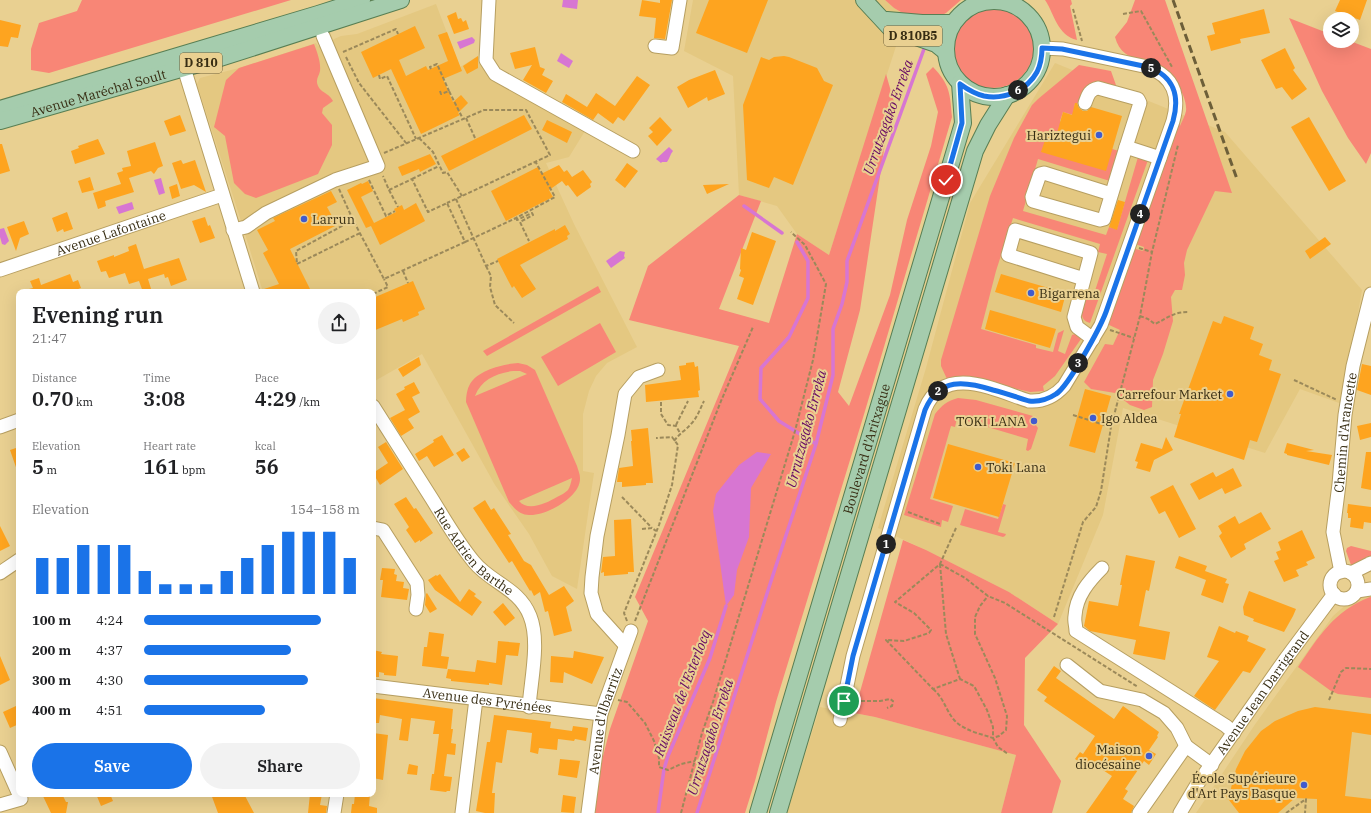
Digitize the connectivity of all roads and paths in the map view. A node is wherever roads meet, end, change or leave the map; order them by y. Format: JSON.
{"nodes":[{"id":1,"x":362,"y":0,"type":"edge"},
{"id":2,"x":401,"y":0,"type":"edge"},
{"id":3,"x":489,"y":0,"type":"edge"},
{"id":4,"x":680,"y":0,"type":"edge"},
{"id":5,"x":864,"y":0,"type":"edge"},
{"id":6,"x":979,"y":2,"type":"edge"},
{"id":7,"x":1021,"y":5,"type":"edge"},
{"id":8,"x":1073,"y":9,"type":"dead end"},
{"id":9,"x":881,"y":19,"type":"junction"},
{"id":10,"x":953,"y":23,"type":"junction"},
{"id":11,"x":398,"y":34,"type":"dead end"},
{"id":12,"x":323,"y":36,"type":"dead end"},
{"id":13,"x":655,"y":46,"type":"dead end"},
{"id":14,"x":1042,"y":48,"type":"junction"},
{"id":15,"x":1081,"y":48,"type":"dead end"},
{"id":16,"x":340,"y":49,"type":"dead end"},
{"id":17,"x":343,"y":52,"type":"junction"},
{"id":18,"x":946,"y":52,"type":"junction"},
{"id":19,"x":184,"y":68,"type":"junction"},
{"id":20,"x":431,"y":69,"type":"dead end"},
{"id":21,"x":379,"y":75,"type":"dead end"},
{"id":22,"x":960,"y":84,"type":"junction"},
{"id":23,"x":440,"y":91,"type":"dead end"},
{"id":24,"x":449,"y":91,"type":"junction"},
{"id":25,"x":1007,"y":95,"type":"junction"},
{"id":26,"x":1084,"y":103,"type":"dead end"},
{"id":27,"x":1,"y":110,"type":"edge"},
{"id":28,"x":466,"y":118,"type":"junction"},
{"id":29,"x":463,"y":119,"type":"junction"},
{"id":30,"x":418,"y":138,"type":"junction"},
{"id":31,"x":475,"y":138,"type":"dead end"},
{"id":32,"x":1179,"y":140,"type":"dead end"},
{"id":33,"x":406,"y":143,"type":"junction"},
{"id":34,"x":1126,"y":147,"type":"junction"},
{"id":35,"x":633,"y":150,"type":"dead end"},
{"id":36,"x":1160,"y":158,"type":"junction"},
{"id":37,"x":376,"y":161,"type":"junction"},
{"id":38,"x":535,"y":161,"type":"junction"},
{"id":39,"x":439,"y":166,"type":"junction"},
{"id":40,"x":365,"y":170,"type":"junction"},
{"id":41,"x":412,"y":179,"type":"junction"},
{"id":42,"x":335,"y":180,"type":"junction"},
{"id":43,"x":389,"y":190,"type":"junction"},
{"id":44,"x":1111,"y":194,"type":"junction"},
{"id":45,"x":222,"y":195,"type":"junction"},
{"id":46,"x":462,"y":196,"type":"junction"},
{"id":47,"x":456,"y":199,"type":"junction"},
{"id":48,"x":447,"y":203,"type":"junction"},
{"id":49,"x":398,"y":207,"type":"dead end"},
{"id":50,"x":395,"y":211,"type":"dead end"},
{"id":51,"x":516,"y":218,"type":"junction"},
{"id":52,"x":354,"y":220,"type":"junction"},
{"id":53,"x":233,"y":230,"type":"junction"},
{"id":54,"x":791,"y":232,"type":"dead end"},
{"id":55,"x":360,"y":233,"type":"junction"},
{"id":56,"x":473,"y":238,"type":"junction"},
{"id":57,"x":529,"y":241,"type":"dead end"},
{"id":58,"x":465,"y":242,"type":"junction"},
{"id":59,"x":1134,"y":246,"type":"dead end"},
{"id":60,"x":1152,"y":252,"type":"junction"},
{"id":61,"x":498,"y":261,"type":"dead end"},
{"id":62,"x":486,"y":266,"type":"junction"},
{"id":63,"x":0,"y":270,"type":"edge"},
{"id":64,"x":402,"y":271,"type":"junction"},
{"id":65,"x":384,"y":279,"type":"junction"},
{"id":66,"x":1084,"y":279,"type":"junction"},
{"id":67,"x":408,"y":283,"type":"dead end"},
{"id":68,"x":252,"y":289,"type":"edge"},
{"id":69,"x":376,"y":293,"type":"edge"},
{"id":70,"x":1371,"y":294,"type":"edge"},
{"id":71,"x":1188,"y":312,"type":"dead end"},
{"id":72,"x":1140,"y":316,"type":"junction"},
{"id":73,"x":514,"y":323,"type":"dead end"},
{"id":74,"x":753,"y":327,"type":"dead end"},
{"id":75,"x":1108,"y":329,"type":"dead end"},
{"id":76,"x":1134,"y":338,"type":"junction"},
{"id":77,"x":1093,"y":339,"type":"junction"},
{"id":78,"x":658,"y":370,"type":"dead end"},
{"id":79,"x":1294,"y":380,"type":"dead end"},
{"id":80,"x":688,"y":401,"type":"dead end"},
{"id":81,"x":704,"y":401,"type":"dead end"},
{"id":82,"x":661,"y":402,"type":"dead end"},
{"id":83,"x":376,"y":411,"type":"edge"},
{"id":84,"x":1073,"y":415,"type":"dead end"},
{"id":85,"x":1344,"y":415,"type":"junction"},
{"id":86,"x":16,"y":421,"type":"edge"},
{"id":87,"x":676,"y":426,"type":"junction"},
{"id":88,"x":0,"y":427,"type":"edge"},
{"id":89,"x":1111,"y":427,"type":"junction"},
{"id":90,"x":680,"y":433,"type":"junction"},
{"id":91,"x":656,"y":438,"type":"dead end"},
{"id":92,"x":674,"y":440,"type":"junction"},
{"id":93,"x":622,"y":497,"type":"dead end"},
{"id":94,"x":904,"y":511,"type":"dead end"},
{"id":95,"x":940,"y":524,"type":"dead end"},
{"id":96,"x":652,"y":528,"type":"junction"},
{"id":97,"x":956,"y":528,"type":"dead end"},
{"id":98,"x":376,"y":529,"type":"edge"},
{"id":99,"x":642,"y":529,"type":"dead end"},
{"id":100,"x":656,"y":531,"type":"junction"},
{"id":101,"x":16,"y":562,"type":"edge"},
{"id":102,"x":1371,"y":563,"type":"edge"},
{"id":103,"x":940,"y":564,"type":"junction"},
{"id":104,"x":1102,"y":568,"type":"dead end"},
{"id":105,"x":1346,"y":572,"type":"junction"},
{"id":106,"x":0,"y":573,"type":"edge"},
{"id":107,"x":1371,"y":589,"type":"edge"},
{"id":108,"x":1357,"y":591,"type":"junction"},
{"id":109,"x":1334,"y":594,"type":"junction"},
{"id":110,"x":988,"y":596,"type":"junction"},
{"id":111,"x":416,"y":609,"type":"dead end"},
{"id":112,"x":1054,"y":617,"type":"dead end"},
{"id":113,"x":631,"y":631,"type":"junction"},
{"id":114,"x":625,"y":646,"type":"junction"},
{"id":115,"x":1067,"y":665,"type":"dead end"},
{"id":116,"x":1371,"y":669,"type":"edge"},
{"id":117,"x":960,"y":678,"type":"junction"},
{"id":118,"x":376,"y":686,"type":"edge"},
{"id":119,"x":933,"y":689,"type":"junction"},
{"id":120,"x":1143,"y":690,"type":"dead end"},
{"id":121,"x":607,"y":696,"type":"junction"},
{"id":122,"x":476,"y":700,"type":"junction"},
{"id":123,"x":1329,"y":700,"type":"dead end"},
{"id":124,"x":844,"y":701,"type":"junction"},
{"id":125,"x":529,"y":706,"type":"junction"},
{"id":126,"x":887,"y":708,"type":"dead end"},
{"id":127,"x":601,"y":714,"type":"junction"},
{"id":128,"x":840,"y":720,"type":"dead end"},
{"id":129,"x":1234,"y":733,"type":"junction"},
{"id":130,"x":994,"y":738,"type":"junction"},
{"id":131,"x":1186,"y":746,"type":"junction"},
{"id":132,"x":0,"y":752,"type":"edge"},
{"id":133,"x":1008,"y":754,"type":"dead end"},
{"id":134,"x":695,"y":761,"type":"junction"},
{"id":135,"x":1212,"y":766,"type":"junction"},
{"id":136,"x":16,"y":788,"type":"edge"},
{"id":137,"x":20,"y":797,"type":"edge"},
{"id":138,"x":337,"y":797,"type":"edge"},
{"id":139,"x":0,"y":805,"type":"edge"},
{"id":140,"x":334,"y":813,"type":"edge"},
{"id":141,"x":462,"y":813,"type":"edge"},
{"id":142,"x":588,"y":813,"type":"edge"},
{"id":143,"x":680,"y":813,"type":"edge"},
{"id":144,"x":758,"y":813,"type":"edge"},
{"id":145,"x":778,"y":813,"type":"edge"},
{"id":146,"x":1139,"y":813,"type":"edge"},
{"id":147,"x":1180,"y":813,"type":"edge"},
{"id":148,"x":1286,"y":813,"type":"edge"},
{"id":149,"x":1306,"y":813,"type":"edge"}],
"edges":[{"from":1,"to":27,"type":"main road","number":"D 810"},
{"from":2,"to":19,"type":"main road","name":"Avenue Maréchal Soult","number":"D 810"},
{"from":3,"to":35,"type":"street"},
{"from":4,"to":13,"type":"street"},
{"from":5,"to":9,"type":"main road","number":"D 810B5"},
{"from":6,"to":7,"type":"main road"},
{"from":6,"to":10,"type":"main road"},
{"from":7,"to":14,"type":"main road"},
{"from":8,"to":15,"type":"path"},
{"from":9,"to":10,"type":"main road","number":"D 810B5"},
{"from":9,"to":18,"type":"main road","number":"D 810B5"},
{"from":10,"to":18,"type":"main road"},
{"from":11,"to":17,"type":"path"},
{"from":12,"to":37,"type":"street"},
{"from":14,"to":25,"type":"main road"},
{"from":14,"to":36,"type":"street"},
{"from":16,"to":17,"type":"path"},
{"from":17,"to":33,"type":"path"},
{"from":18,"to":22,"type":"main road"},
{"from":19,"to":27,"type":"main road","name":"Avenue Maréchal Soult","number":"D 810"},
{"from":19,"to":45,"type":"street"},
{"from":20,"to":24,"type":"path"},
{"from":21,"to":30,"type":"path"},
{"from":22,"to":25,"type":"main road"},
{"from":22,"to":144,"type":"main road","name":"Boulevard d'Aritxague"},
{"from":23,"to":24,"type":"path"},
{"from":24,"to":29,"type":"path"},
{"from":25,"to":145,"type":"main road","name":"Boulevard d'Aritxague"},
{"from":26,"to":34,"type":"street"},
{"from":28,"to":29,"type":"path"},
{"from":28,"to":31,"type":"path"},
{"from":28,"to":38,"type":"path"},
{"from":29,"to":30,"type":"path"},
{"from":30,"to":33,"type":"path"},
{"from":30,"to":39,"type":"path"},
{"from":32,"to":60,"type":"path"},
{"from":33,"to":37,"type":"path"},
{"from":34,"to":36,"type":"street"},
{"from":34,"to":44,"type":"street"},
{"from":36,"to":77,"type":"street"},
{"from":37,"to":40,"type":"street"},
{"from":37,"to":43,"type":"path"},
{"from":38,"to":46,"type":"path"},
{"from":38,"to":51,"type":"path"},
{"from":39,"to":41,"type":"path"},
{"from":39,"to":46,"type":"path"},
{"from":40,"to":42,"type":"street"},
{"from":40,"to":50,"type":"path"},
{"from":41,"to":43,"type":"path"},
{"from":41,"to":48,"type":"path"},
{"from":42,"to":52,"type":"path"},
{"from":42,"to":53,"type":"street"},
{"from":43,"to":49,"type":"path"},
{"from":44,"to":44,"type":"street"},
{"from":45,"to":53,"type":"street"},
{"from":45,"to":63,"type":"street","name":"Avenue Lafontaine"},
{"from":46,"to":47,"type":"path"},
{"from":47,"to":48,"type":"path"},
{"from":47,"to":56,"type":"path"},
{"from":48,"to":58,"type":"path"},
{"from":51,"to":56,"type":"path"},
{"from":51,"to":57,"type":"path"},
{"from":52,"to":55,"type":"path"},
{"from":52,"to":55,"type":"path"},
{"from":53,"to":68,"type":"street"},
{"from":54,"to":134,"type":"path"},
{"from":55,"to":65,"type":"path"},
{"from":56,"to":58,"type":"path"},
{"from":56,"to":62,"type":"path"},
{"from":58,"to":64,"type":"path"},
{"from":59,"to":60,"type":"path"},
{"from":60,"to":72,"type":"path"},
{"from":61,"to":62,"type":"path"},
{"from":62,"to":73,"type":"path"},
{"from":64,"to":65,"type":"path"},
{"from":64,"to":67,"type":"path"},
{"from":65,"to":69,"type":"path"},
{"from":66,"to":66,"type":"street"},
{"from":66,"to":77,"type":"street"},
{"from":70,"to":85,"type":"street","name":"Chemin d'Arancette"},
{"from":71,"to":72,"type":"path"},
{"from":72,"to":76,"type":"path"},
{"from":74,"to":113,"type":"path"},
{"from":75,"to":76,"type":"path"},
{"from":76,"to":89,"type":"path"},
{"from":77,"to":124,"type":"street"},
{"from":78,"to":114,"type":"street"},
{"from":79,"to":85,"type":"path"},
{"from":80,"to":87,"type":"path"},
{"from":81,"to":90,"type":"path"},
{"from":82,"to":87,"type":"path"},
{"from":83,"to":125,"type":"street","name":"Rue Adrien Barthe"},
{"from":84,"to":89,"type":"path"},
{"from":85,"to":105,"type":"street","name":"Chemin d'Arancette"},
{"from":86,"to":88,"type":"street"},
{"from":87,"to":90,"type":"path"},
{"from":89,"to":112,"type":"path"},
{"from":90,"to":92,"type":"path"},
{"from":91,"to":92,"type":"path"},
{"from":92,"to":100,"type":"path"},
{"from":93,"to":96,"type":"path"},
{"from":94,"to":95,"type":"path"},
{"from":96,"to":99,"type":"path"},
{"from":96,"to":100,"type":"path"},
{"from":97,"to":103,"type":"path"},
{"from":98,"to":111,"type":"street"},
{"from":100,"to":113,"type":"path"},
{"from":101,"to":106,"type":"street"},
{"from":102,"to":105,"type":"street"},
{"from":103,"to":110,"type":"path"},
{"from":103,"to":117,"type":"path"},
{"from":103,"to":119,"type":"path"},
{"from":104,"to":129,"type":"street"},
{"from":105,"to":108,"type":"street"},
{"from":105,"to":109,"type":"street"},
{"from":107,"to":108,"type":"street"},
{"from":108,"to":109,"type":"street"},
{"from":109,"to":129,"type":"street","name":"Avenue Jean Darrigrand"},
{"from":110,"to":120,"type":"path"},
{"from":110,"to":130,"type":"path"},
{"from":113,"to":114,"type":"street","name":"Avenue d'Ilbarritz"},
{"from":114,"to":121,"type":"street","name":"Avenue d'Ilbarritz"},
{"from":115,"to":131,"type":"street"},
{"from":116,"to":123,"type":"path"},
{"from":117,"to":119,"type":"path"},
{"from":117,"to":130,"type":"path"},
{"from":118,"to":122,"type":"street","name":"Avenue des Pyrénées"},
{"from":119,"to":130,"type":"path"},
{"from":121,"to":127,"type":"street","name":"Avenue d'Ilbarritz"},
{"from":121,"to":134,"type":"path"},
{"from":122,"to":125,"type":"street","name":"Avenue des Pyrénées"},
{"from":122,"to":141,"type":"street"},
{"from":124,"to":126,"type":"path"},
{"from":124,"to":128,"type":"street"},
{"from":125,"to":127,"type":"street","name":"Avenue des Pyrénées"},
{"from":127,"to":142,"type":"street","name":"Avenue d'Ilbarritz"},
{"from":129,"to":135,"type":"street","name":"Avenue Jean Darrigrand"},
{"from":130,"to":133,"type":"path"},
{"from":131,"to":135,"type":"street"},
{"from":131,"to":146,"type":"street"},
{"from":132,"to":136,"type":"street"},
{"from":134,"to":143,"type":"path"},
{"from":135,"to":147,"type":"street","name":"Avenue Jean Darrigrand"},
{"from":137,"to":139,"type":"street"},
{"from":138,"to":140,"type":"street"},
{"from":148,"to":149,"type":"path"}]}
